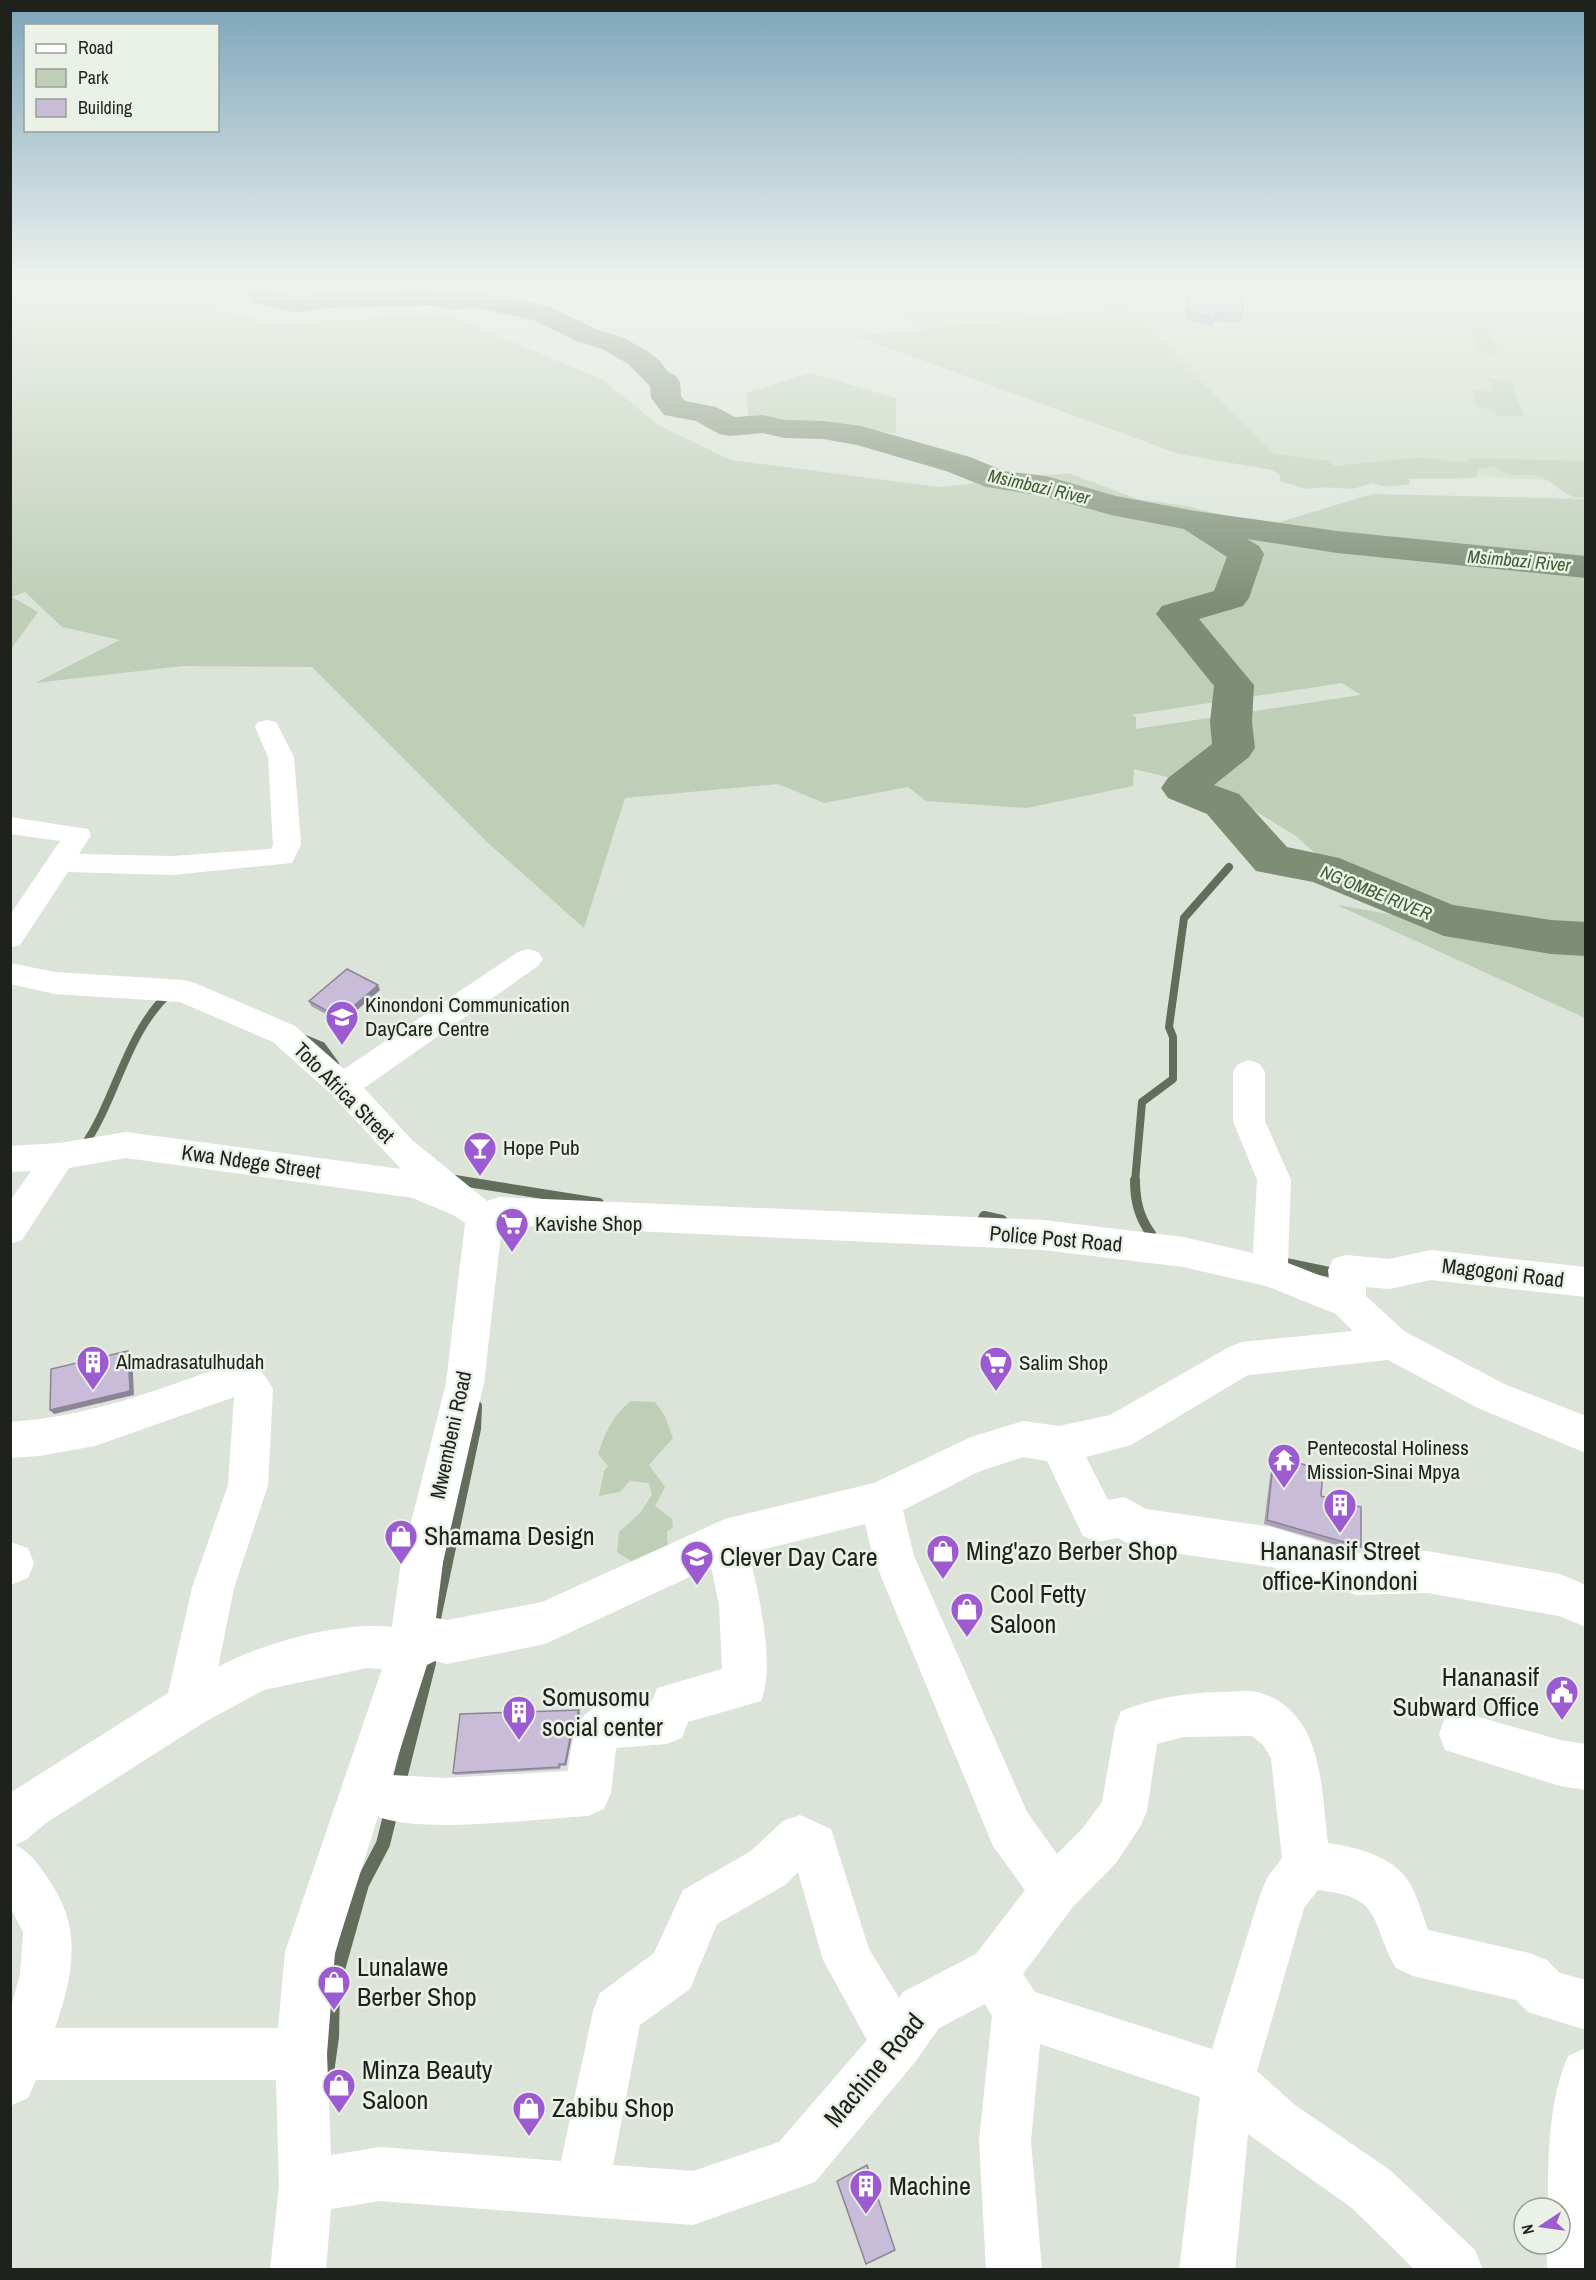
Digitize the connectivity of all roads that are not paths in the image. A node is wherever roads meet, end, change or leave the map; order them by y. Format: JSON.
{"nodes":[{"id":1,"x":267,"y":727,"type":"dead end"},
{"id":2,"x":10,"y":825,"type":"edge"},
{"id":3,"x":62,"y":862,"type":"junction"},
{"id":4,"x":10,"y":938,"type":"edge"},
{"id":5,"x":528,"y":959,"type":"dead end"},
{"id":6,"x":10,"y":973,"type":"edge"},
{"id":7,"x":1249,"y":1072,"type":"dead end"},
{"id":8,"x":343,"y":1086,"type":"junction"},
{"id":9,"x":59,"y":1156,"type":"junction"},
{"id":10,"x":10,"y":1159,"type":"edge"},
{"id":11,"x":483,"y":1218,"type":"junction"},
{"id":12,"x":10,"y":1230,"type":"edge"},
{"id":13,"x":1270,"y":1272,"type":"junction"},
{"id":14,"x":1586,"y":1282,"type":"edge"},
{"id":15,"x":1349,"y":1303,"type":"junction"},
{"id":16,"x":1391,"y":1343,"type":"junction"},
{"id":17,"x":1586,"y":1435,"type":"edge"},
{"id":18,"x":10,"y":1440,"type":"edge"},
{"id":19,"x":1059,"y":1444,"type":"junction"},
{"id":20,"x":880,"y":1501,"type":"junction"},
{"id":21,"x":725,"y":1539,"type":"junction"},
{"id":22,"x":1586,"y":1606,"type":"edge"},
{"id":23,"x":410,"y":1651,"type":"junction"},
{"id":24,"x":187,"y":1707,"type":"junction"},
{"id":25,"x":1461,"y":1734,"type":"dead end"},
{"id":26,"x":1586,"y":1767,"type":"edge"},
{"id":27,"x":364,"y":1790,"type":"junction"},
{"id":28,"x":10,"y":1824,"type":"edge"},
{"id":29,"x":1307,"y":1865,"type":"junction"},
{"id":30,"x":10,"y":1867,"type":"edge"},
{"id":31,"x":1055,"y":1892,"type":"junction"},
{"id":32,"x":1006,"y":1992,"type":"junction"},
{"id":33,"x":1586,"y":2005,"type":"edge"},
{"id":34,"x":897,"y":2044,"type":"junction"},
{"id":35,"x":301,"y":2054,"type":"junction"},
{"id":36,"x":16,"y":2067,"type":"edge"},
{"id":37,"x":1586,"y":2074,"type":"edge"},
{"id":38,"x":1228,"y":2080,"type":"junction"},
{"id":39,"x":306,"y":2186,"type":"junction"},
{"id":40,"x":581,"y":2191,"type":"junction"},
{"id":41,"x":298,"y":2270,"type":"edge"},
{"id":42,"x":1014,"y":2270,"type":"edge"},
{"id":43,"x":1207,"y":2270,"type":"edge"},
{"id":44,"x":1455,"y":2270,"type":"edge"},
{"id":45,"x":1575,"y":2270,"type":"edge"}],
"edges":[{"from":1,"to":3,"type":"street"},
{"from":2,"to":3,"type":"street"},
{"from":3,"to":4,"type":"street"},
{"from":5,"to":8,"type":"street"},
{"from":6,"to":8,"type":"street","name":"Toto Africa Street"},
{"from":7,"to":13,"type":"street"},
{"from":8,"to":11,"type":"street","name":"Toto Africa Street"},
{"from":9,"to":10,"type":"street","name":"Kwa Ndege Street"},
{"from":9,"to":11,"type":"street","name":"Kwa Ndege Street"},
{"from":9,"to":12,"type":"street"},
{"from":11,"to":13,"type":"street","name":"Police Post Road"},
{"from":11,"to":23,"type":"street","name":"Mwembeni Road"},
{"from":13,"to":15,"type":"street","name":"Police Post Road"},
{"from":14,"to":15,"type":"street","name":"Magogoni Road"},
{"from":15,"to":16,"type":"street","name":"Police Post Road"},
{"from":16,"to":17,"type":"street","name":"Police Post Road"},
{"from":16,"to":19,"type":"street"},
{"from":18,"to":24,"type":"street"},
{"from":19,"to":20,"type":"street"},
{"from":19,"to":22,"type":"street"},
{"from":20,"to":21,"type":"street"},
{"from":20,"to":31,"type":"street"},
{"from":21,"to":23,"type":"street"},
{"from":21,"to":27,"type":"street"},
{"from":23,"to":24,"type":"street"},
{"from":23,"to":27,"type":"street","name":"Mwembeni Road"},
{"from":24,"to":28,"type":"street"},
{"from":25,"to":26,"type":"street"},
{"from":27,"to":35,"type":"street","name":"Mwembeni Road"},
{"from":29,"to":31,"type":"street","name":"Machine Road"},
{"from":29,"to":33,"type":"street"},
{"from":29,"to":38,"type":"street"},
{"from":30,"to":36,"type":"street"},
{"from":31,"to":32,"type":"street","name":"Machine Road"},
{"from":32,"to":34,"type":"street","name":"Machine Road"},
{"from":32,"to":38,"type":"street"},
{"from":32,"to":42,"type":"street"},
{"from":34,"to":40,"type":"street","name":"Machine Road"},
{"from":34,"to":40,"type":"street"},
{"from":35,"to":36,"type":"street"},
{"from":35,"to":39,"type":"street","name":"Mwembeni Road"},
{"from":37,"to":45,"type":"street"},
{"from":38,"to":43,"type":"street"},
{"from":38,"to":44,"type":"street"},
{"from":39,"to":40,"type":"street","name":"Machine Road"},
{"from":39,"to":41,"type":"street","name":"Mwembeni Road"}]}
